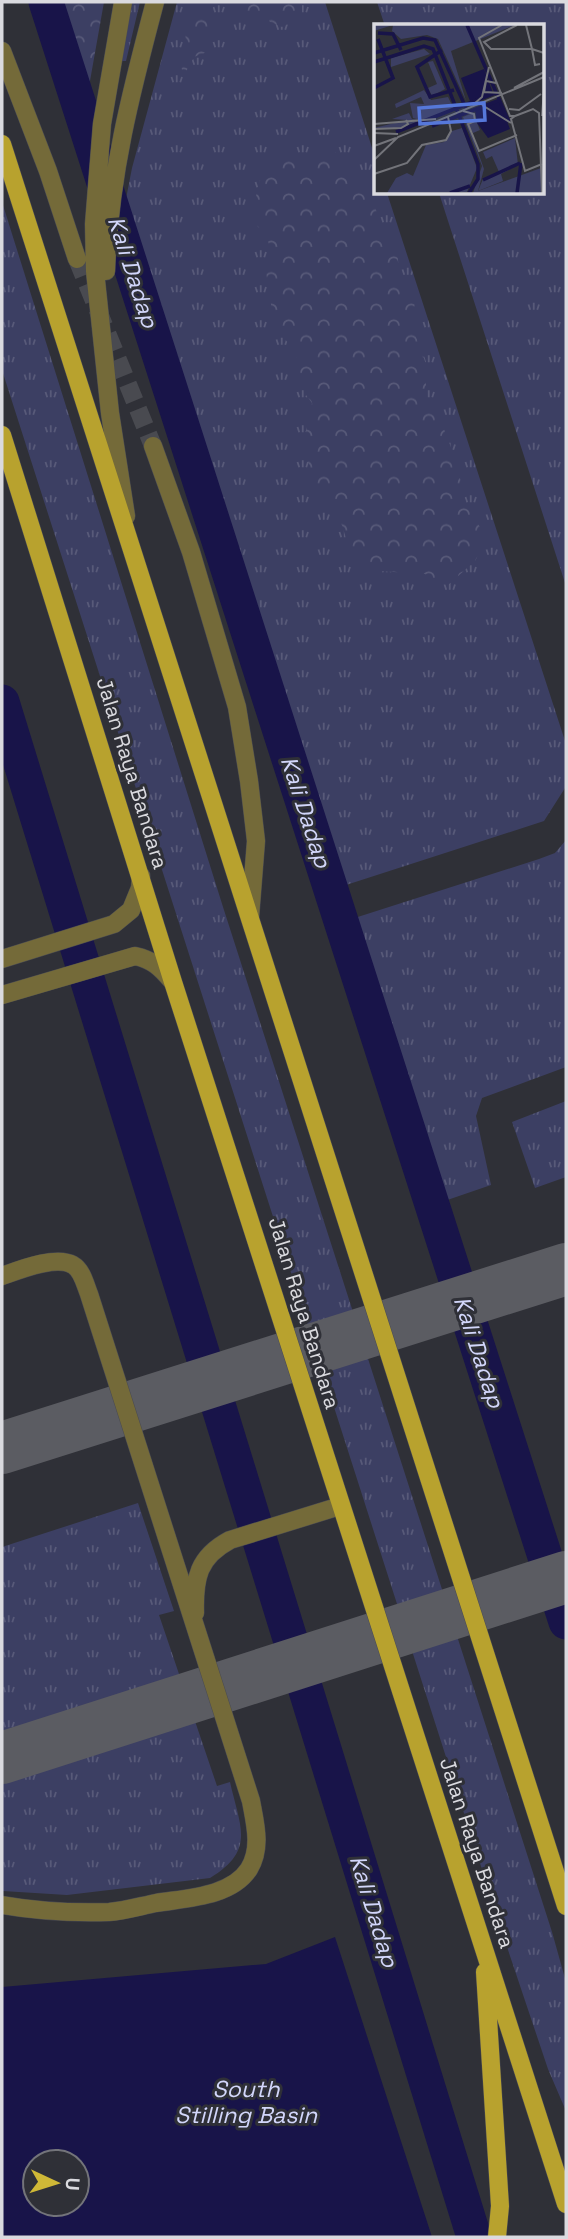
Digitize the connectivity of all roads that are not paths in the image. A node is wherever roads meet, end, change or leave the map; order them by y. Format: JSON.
{"nodes":[{"id":1,"x":123,"y":2,"type":"edge"},
{"id":2,"x":155,"y":2,"type":"edge"},
{"id":3,"x":2,"y":51,"type":"edge"},
{"id":4,"x":2,"y":144,"type":"edge"},
{"id":5,"x":77,"y":259,"type":"tunnel mouth"},
{"id":6,"x":104,"y":344,"type":"junction"},
{"id":7,"x":2,"y":435,"type":"edge"},
{"id":8,"x":153,"y":446,"type":"tunnel mouth"},
{"id":9,"x":133,"y":555,"type":"junction"},
{"id":10,"x":141,"y":876,"type":"junction"},
{"id":11,"x":250,"y":920,"type":"junction"},
{"id":12,"x":2,"y":958,"type":"edge"},
{"id":13,"x":173,"y":982,"type":"junction"},
{"id":14,"x":2,"y":995,"type":"edge"},
{"id":15,"x":2,"y":1276,"type":"edge"},
{"id":16,"x":341,"y":1506,"type":"junction"},
{"id":17,"x":197,"y":1634,"type":"junction"},
{"id":18,"x":2,"y":1905,"type":"edge"},
{"id":19,"x":566,"y":1906,"type":"edge"},
{"id":20,"x":483,"y":1944,"type":"junction"},
{"id":21,"x":566,"y":2204,"type":"edge"},
{"id":22,"x":497,"y":2237,"type":"edge"}],
"edges":[{"from":1,"to":6,"type":"street"},
{"from":2,"to":6,"type":"street"},
{"from":3,"to":5,"type":"street"},
{"from":4,"to":9,"type":"main road"},
{"from":6,"to":9,"type":"street"},
{"from":7,"to":10,"type":"main road","name":"Jalan Raya Bandara"},
{"from":8,"to":11,"type":"street"},
{"from":9,"to":11,"type":"main road"},
{"from":10,"to":12,"type":"street"},
{"from":10,"to":13,"type":"main road","name":"Jalan Raya Bandara"},
{"from":11,"to":19,"type":"main road"},
{"from":13,"to":14,"type":"street"},
{"from":13,"to":16,"type":"main road","name":"Jalan Raya Bandara"},
{"from":15,"to":17,"type":"street"},
{"from":16,"to":17,"type":"street"},
{"from":16,"to":20,"type":"main road","name":"Jalan Raya Bandara"},
{"from":17,"to":18,"type":"street"},
{"from":20,"to":21,"type":"main road","name":"Jalan Raya Bandara"},
{"from":20,"to":22,"type":"main road"}]}
